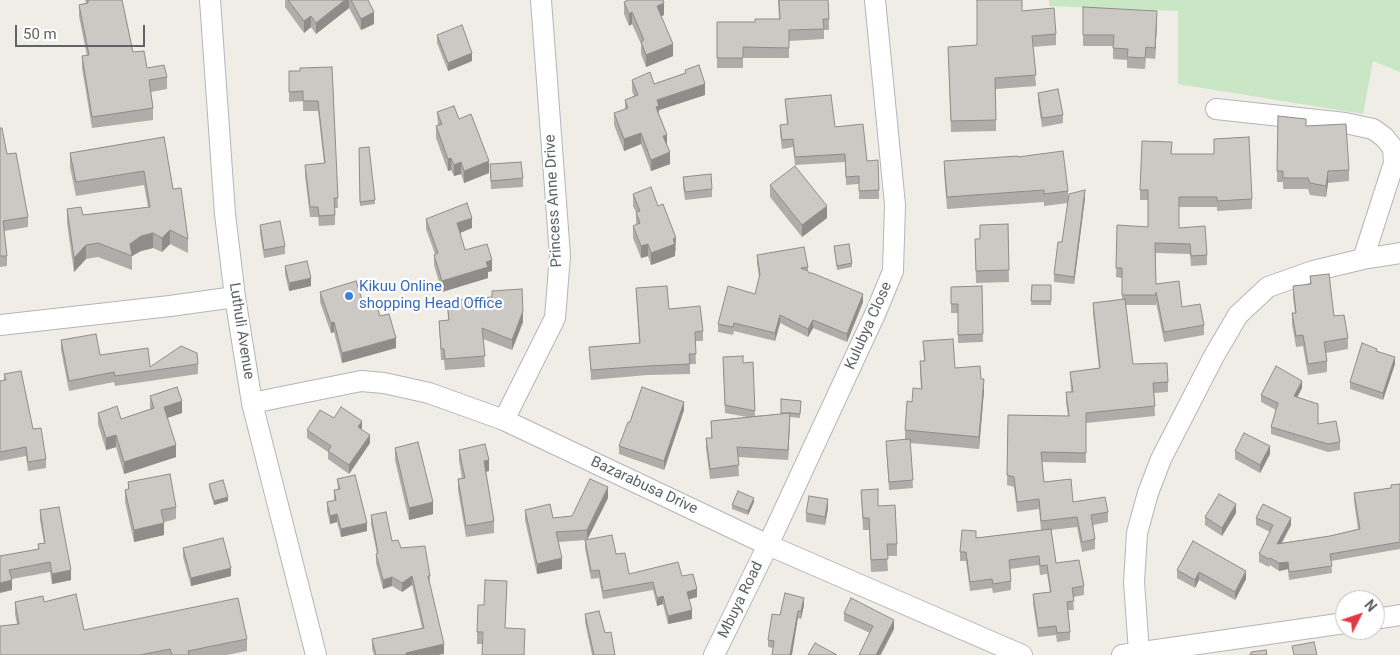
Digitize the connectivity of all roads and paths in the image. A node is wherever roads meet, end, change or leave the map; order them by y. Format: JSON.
{"nodes":[{"id":1,"x":210,"y":0,"type":"edge"},
{"id":2,"x":541,"y":0,"type":"edge"},
{"id":3,"x":875,"y":0,"type":"edge"},
{"id":4,"x":1216,"y":109,"type":"dead end"},
{"id":5,"x":1400,"y":253,"type":"edge"},
{"id":6,"x":1363,"y":259,"type":"junction"},
{"id":7,"x":235,"y":297,"type":"junction"},
{"id":8,"x":0,"y":325,"type":"edge"},
{"id":9,"x":252,"y":403,"type":"junction"},
{"id":10,"x":504,"y":420,"type":"junction"},
{"id":11,"x":768,"y":545,"type":"junction"},
{"id":12,"x":1400,"y":615,"type":"edge"},
{"id":13,"x":1385,"y":617,"type":"edge"},
{"id":14,"x":1335,"y":624,"type":"edge"},
{"id":15,"x":1130,"y":654,"type":"edge"},
{"id":16,"x":316,"y":655,"type":"edge"},
{"id":17,"x":714,"y":655,"type":"edge"},
{"id":18,"x":1022,"y":655,"type":"edge"}],
"edges":[{"from":1,"to":7,"type":"street","name":"Luthuli Avenue"},
{"from":2,"to":10,"type":"street","name":"Princess Anne Drive"},
{"from":3,"to":11,"type":"street","name":"Kulubya Close"},
{"from":4,"to":6,"type":"street"},
{"from":5,"to":6,"type":"street"},
{"from":6,"to":15,"type":"street"},
{"from":7,"to":8,"type":"street"},
{"from":7,"to":9,"type":"street","name":"Luthuli Avenue"},
{"from":9,"to":10,"type":"street","name":"Bazarabusa Drive"},
{"from":9,"to":16,"type":"street","name":"Luthuli Avenue"},
{"from":10,"to":11,"type":"street","name":"Bazarabusa Drive"},
{"from":11,"to":17,"type":"street","name":"Mbuya Road"},
{"from":11,"to":18,"type":"street","name":"Bazarabusa Drive"},
{"from":12,"to":13,"type":"street"},
{"from":14,"to":15,"type":"street"}]}
